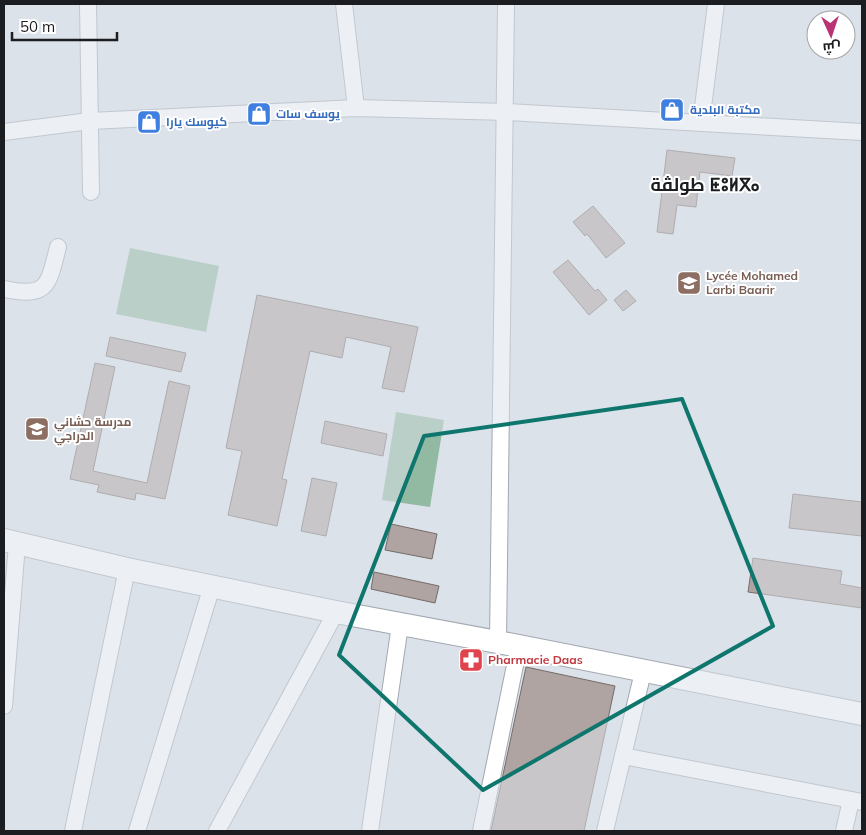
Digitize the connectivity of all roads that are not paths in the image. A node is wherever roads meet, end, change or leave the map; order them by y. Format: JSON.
{"nodes":[{"id":1,"x":88,"y":4,"type":"edge"},
{"id":2,"x":344,"y":4,"type":"edge"},
{"id":3,"x":506,"y":4,"type":"edge"},
{"id":4,"x":716,"y":4,"type":"edge"},
{"id":5,"x":356,"y":108,"type":"junction"},
{"id":6,"x":506,"y":112,"type":"junction"},
{"id":7,"x":90,"y":121,"type":"junction"},
{"id":8,"x":701,"y":124,"type":"junction"},
{"id":9,"x":4,"y":132,"type":"edge"},
{"id":10,"x":862,"y":132,"type":"edge"},
{"id":11,"x":91,"y":192,"type":"dead end"},
{"id":12,"x":58,"y":247,"type":"dead end"},
{"id":13,"x":4,"y":289,"type":"edge"},
{"id":14,"x":10,"y":542,"type":"edge"},
{"id":15,"x":127,"y":569,"type":"junction"},
{"id":16,"x":212,"y":586,"type":"junction"},
{"id":17,"x":336,"y":612,"type":"junction"},
{"id":18,"x":400,"y":625,"type":"junction"},
{"id":19,"x":508,"y":644,"type":"junction"},
{"id":20,"x":643,"y":672,"type":"junction"},
{"id":21,"x":4,"y":706,"type":"edge"},
{"id":22,"x":862,"y":714,"type":"edge"},
{"id":23,"x":623,"y":756,"type":"junction"},
{"id":24,"x":857,"y":801,"type":"edge"},
{"id":25,"x":73,"y":831,"type":"edge"},
{"id":26,"x":137,"y":831,"type":"edge"},
{"id":27,"x":217,"y":831,"type":"edge"},
{"id":28,"x":370,"y":831,"type":"edge"},
{"id":29,"x":481,"y":831,"type":"edge"},
{"id":30,"x":605,"y":831,"type":"edge"},
{"id":31,"x":844,"y":831,"type":"edge"}],
"edges":[{"from":1,"to":7,"type":"street"},
{"from":2,"to":5,"type":"street"},
{"from":3,"to":6,"type":"street"},
{"from":4,"to":8,"type":"street"},
{"from":5,"to":6,"type":"street"},
{"from":5,"to":7,"type":"street"},
{"from":6,"to":8,"type":"street"},
{"from":6,"to":19,"type":"street"},
{"from":7,"to":9,"type":"street"},
{"from":7,"to":11,"type":"street"},
{"from":8,"to":10,"type":"street"},
{"from":12,"to":13,"type":"street"},
{"from":14,"to":15,"type":"street"},
{"from":14,"to":21,"type":"street"},
{"from":15,"to":16,"type":"street"},
{"from":15,"to":25,"type":"street"},
{"from":16,"to":17,"type":"street"},
{"from":16,"to":26,"type":"street"},
{"from":17,"to":18,"type":"street"},
{"from":17,"to":27,"type":"street"},
{"from":18,"to":19,"type":"street"},
{"from":18,"to":28,"type":"street"},
{"from":19,"to":20,"type":"street"},
{"from":19,"to":29,"type":"street"},
{"from":20,"to":22,"type":"street"},
{"from":20,"to":23,"type":"street"},
{"from":23,"to":24,"type":"street"},
{"from":23,"to":30,"type":"street"},
{"from":24,"to":31,"type":"street"}]}
